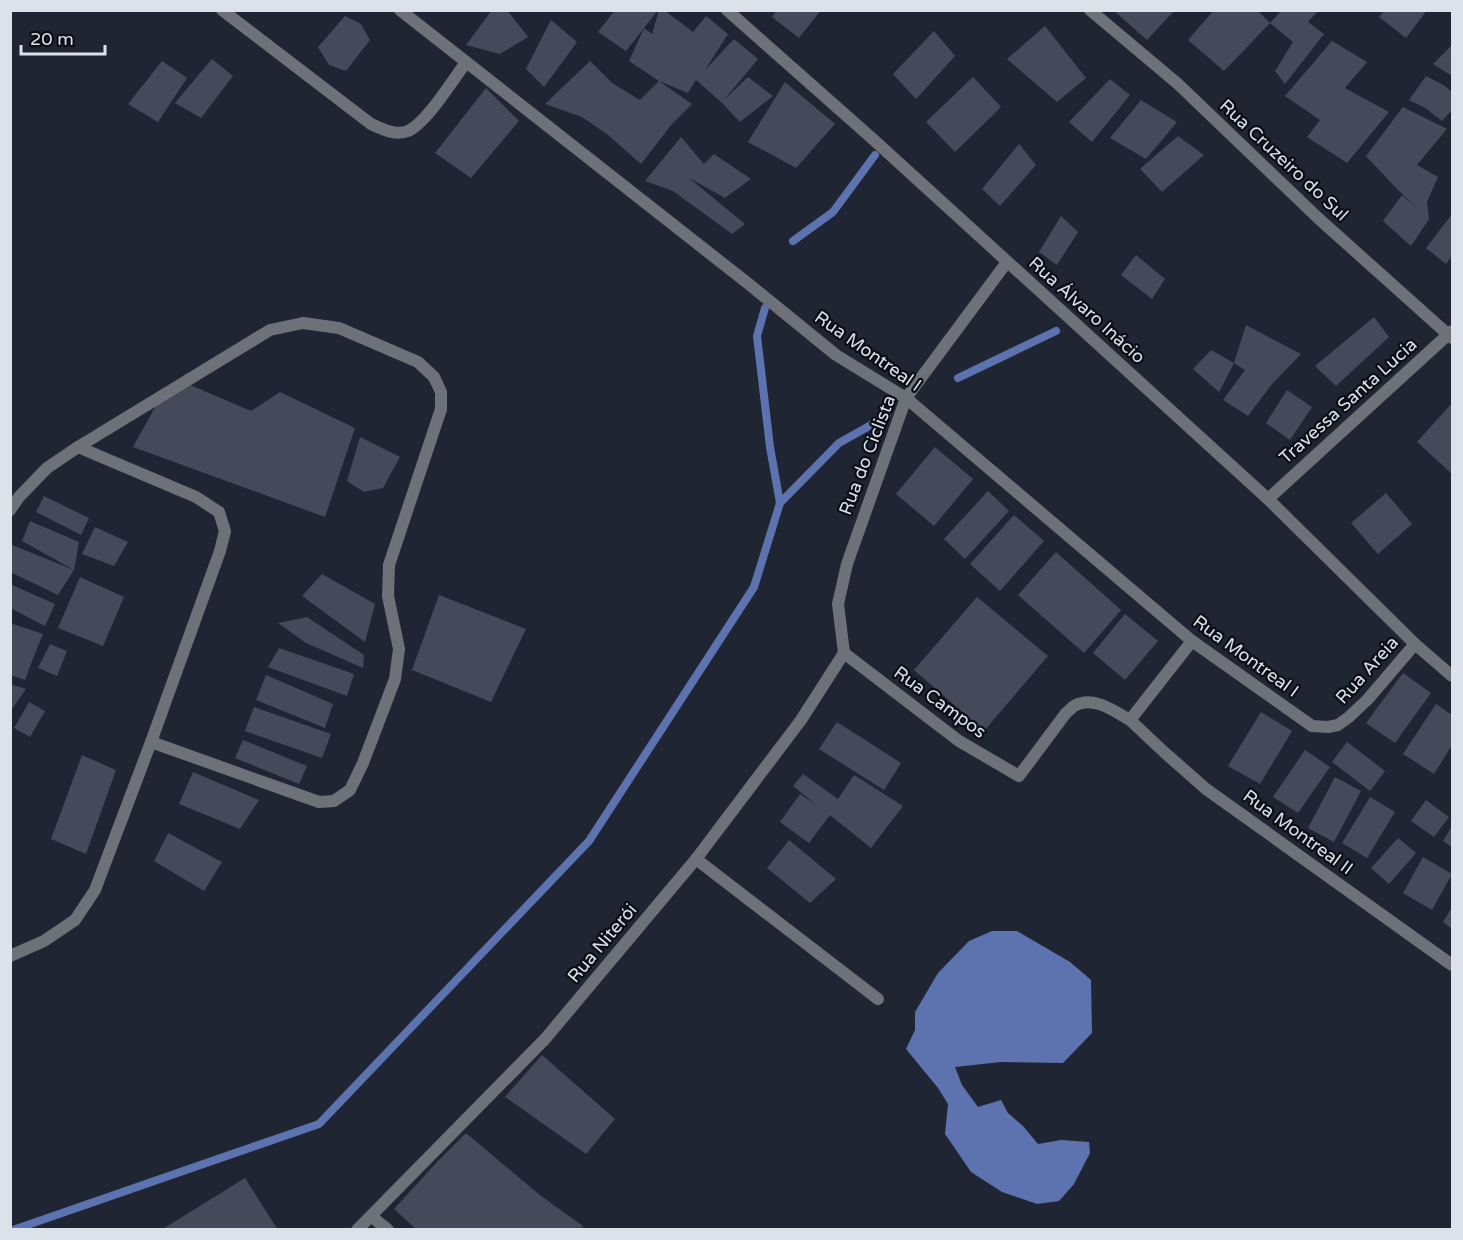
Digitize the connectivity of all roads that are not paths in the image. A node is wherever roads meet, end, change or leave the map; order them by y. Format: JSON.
{"nodes":[{"id":1,"x":222,"y":10,"type":"edge"},
{"id":2,"x":400,"y":10,"type":"edge"},
{"id":3,"x":727,"y":10,"type":"edge"},
{"id":4,"x":1090,"y":10,"type":"edge"},
{"id":5,"x":466,"y":62,"type":"junction"},
{"id":6,"x":1007,"y":262,"type":"junction"},
{"id":7,"x":1451,"y":334,"type":"edge"},
{"id":8,"x":906,"y":398,"type":"junction"},
{"id":9,"x":78,"y":447,"type":"junction"},
{"id":10,"x":1268,"y":499,"type":"junction"},
{"id":11,"x":10,"y":510,"type":"edge"},
{"id":12,"x":1192,"y":641,"type":"junction"},
{"id":13,"x":1415,"y":644,"type":"junction"},
{"id":14,"x":844,"y":653,"type":"junction"},
{"id":15,"x":1452,"y":676,"type":"edge"},
{"id":16,"x":1130,"y":720,"type":"junction"},
{"id":17,"x":1312,"y":726,"type":"joint"},
{"id":18,"x":152,"y":742,"type":"junction"},
{"id":19,"x":1018,"y":776,"type":"joint"},
{"id":20,"x":696,"y":860,"type":"junction"},
{"id":21,"x":10,"y":956,"type":"edge"},
{"id":22,"x":1452,"y":965,"type":"edge"},
{"id":23,"x":878,"y":999,"type":"dead end"},
{"id":24,"x":371,"y":1216,"type":"junction"},
{"id":25,"x":357,"y":1230,"type":"edge"},
{"id":26,"x":388,"y":1230,"type":"edge"}],
"edges":[{"from":1,"to":5,"type":"street"},
{"from":2,"to":5,"type":"street","name":"Rua Montreal I"},
{"from":3,"to":6,"type":"street","name":"Rua Álvaro Inácio"},
{"from":4,"to":7,"type":"street","name":"Rua Cruzeiro do Sul"},
{"from":5,"to":8,"type":"street","name":"Rua Montreal I"},
{"from":6,"to":8,"type":"street","name":"Rua do Ciclista"},
{"from":6,"to":10,"type":"street","name":"Rua Álvaro Inácio"},
{"from":7,"to":10,"type":"street","name":"Travessa Santa Lucia"},
{"from":8,"to":12,"type":"street","name":"Rua Montreal I"},
{"from":8,"to":14,"type":"street","name":"Rua do Ciclista"},
{"from":9,"to":11,"type":"street"},
{"from":9,"to":18,"type":"street"},
{"from":9,"to":18,"type":"street"},
{"from":10,"to":13,"type":"street","name":"Rua Álvaro Inácio"},
{"from":12,"to":16,"type":"street"},
{"from":12,"to":17,"type":"street","name":"Rua Montreal I"},
{"from":13,"to":15,"type":"street","name":"Rua Álvaro Inácio"},
{"from":13,"to":17,"type":"street","name":"Rua Areia"},
{"from":14,"to":19,"type":"street","name":"Rua Campos"},
{"from":14,"to":20,"type":"street","name":"Rua Niterói"},
{"from":16,"to":19,"type":"street","name":"Rua Montreal II"},
{"from":16,"to":22,"type":"street","name":"Rua Montreal II"},
{"from":18,"to":21,"type":"street"},
{"from":20,"to":23,"type":"street"},
{"from":20,"to":24,"type":"street","name":"Rua Niterói"},
{"from":24,"to":25,"type":"street","name":"Rua Niterói"},
{"from":24,"to":26,"type":"street"}]}
